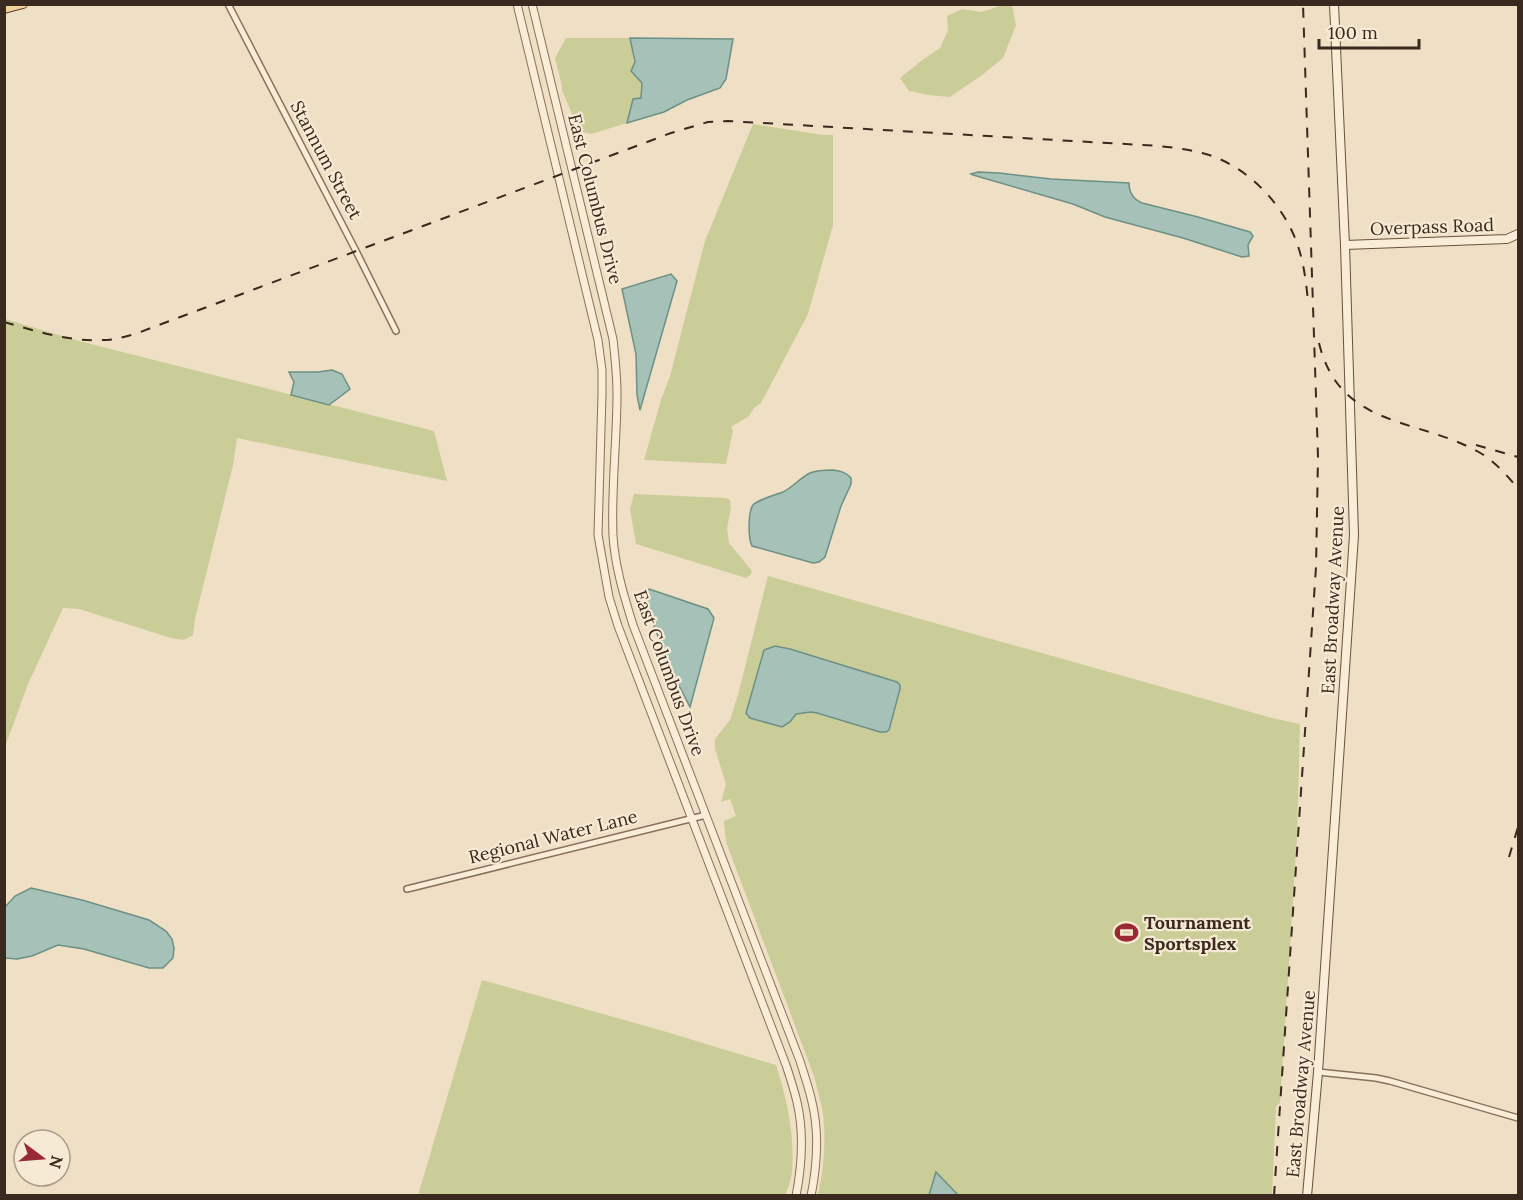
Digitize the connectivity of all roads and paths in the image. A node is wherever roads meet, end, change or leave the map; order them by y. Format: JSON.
{"nodes":[{"id":1,"x":23,"y":4,"type":"edge"},
{"id":2,"x":228,"y":4,"type":"edge"},
{"id":3,"x":517,"y":4,"type":"edge"},
{"id":4,"x":532,"y":4,"type":"edge"},
{"id":5,"x":1334,"y":4,"type":"edge"},
{"id":6,"x":4,"y":9,"type":"edge"},
{"id":7,"x":536,"y":22,"type":"junction"},
{"id":8,"x":522,"y":25,"type":"junction"},
{"id":9,"x":1518,"y":234,"type":"edge"},
{"id":10,"x":1345,"y":245,"type":"junction"},
{"id":11,"x":396,"y":331,"type":"dead end"},
{"id":12,"x":599,"y":478,"type":"junction"},
{"id":13,"x":614,"y":478,"type":"junction"},
{"id":14,"x":706,"y":814,"type":"junction"},
{"id":15,"x":692,"y":818,"type":"junction"},
{"id":16,"x":407,"y":889,"type":"dead end"},
{"id":17,"x":1318,"y":1072,"type":"junction"},
{"id":18,"x":1518,"y":1118,"type":"edge"},
{"id":19,"x":796,"y":1196,"type":"edge"},
{"id":20,"x":811,"y":1196,"type":"edge"},
{"id":21,"x":1307,"y":1196,"type":"edge"}],
"edges":[{"from":1,"to":6,"type":"main road"},
{"from":2,"to":11,"type":"street","name":"Stannum Street"},
{"from":3,"to":8,"type":"street","name":"East Columbus Drive"},
{"from":4,"to":7,"type":"street","name":"East Columbus Drive"},
{"from":5,"to":10,"type":"main road","name":"East Broadway Avenue"},
{"from":7,"to":8,"type":"street"},
{"from":7,"to":13,"type":"street","name":"East Columbus Drive"},
{"from":8,"to":12,"type":"street","name":"East Columbus Drive"},
{"from":9,"to":10,"type":"main road","name":"Overpass Road"},
{"from":10,"to":17,"type":"main road","name":"East Broadway Avenue"},
{"from":12,"to":13,"type":"street"},
{"from":12,"to":15,"type":"street","name":"East Columbus Drive"},
{"from":13,"to":14,"type":"street","name":"East Columbus Drive"},
{"from":14,"to":15,"type":"street","name":"Regional Water Lane"},
{"from":14,"to":20,"type":"street","name":"East Columbus Drive"},
{"from":15,"to":16,"type":"street","name":"Regional Water Lane"},
{"from":15,"to":19,"type":"street","name":"East Columbus Drive"},
{"from":17,"to":18,"type":"street"},
{"from":17,"to":21,"type":"main road","name":"East Broadway Avenue"}]}
